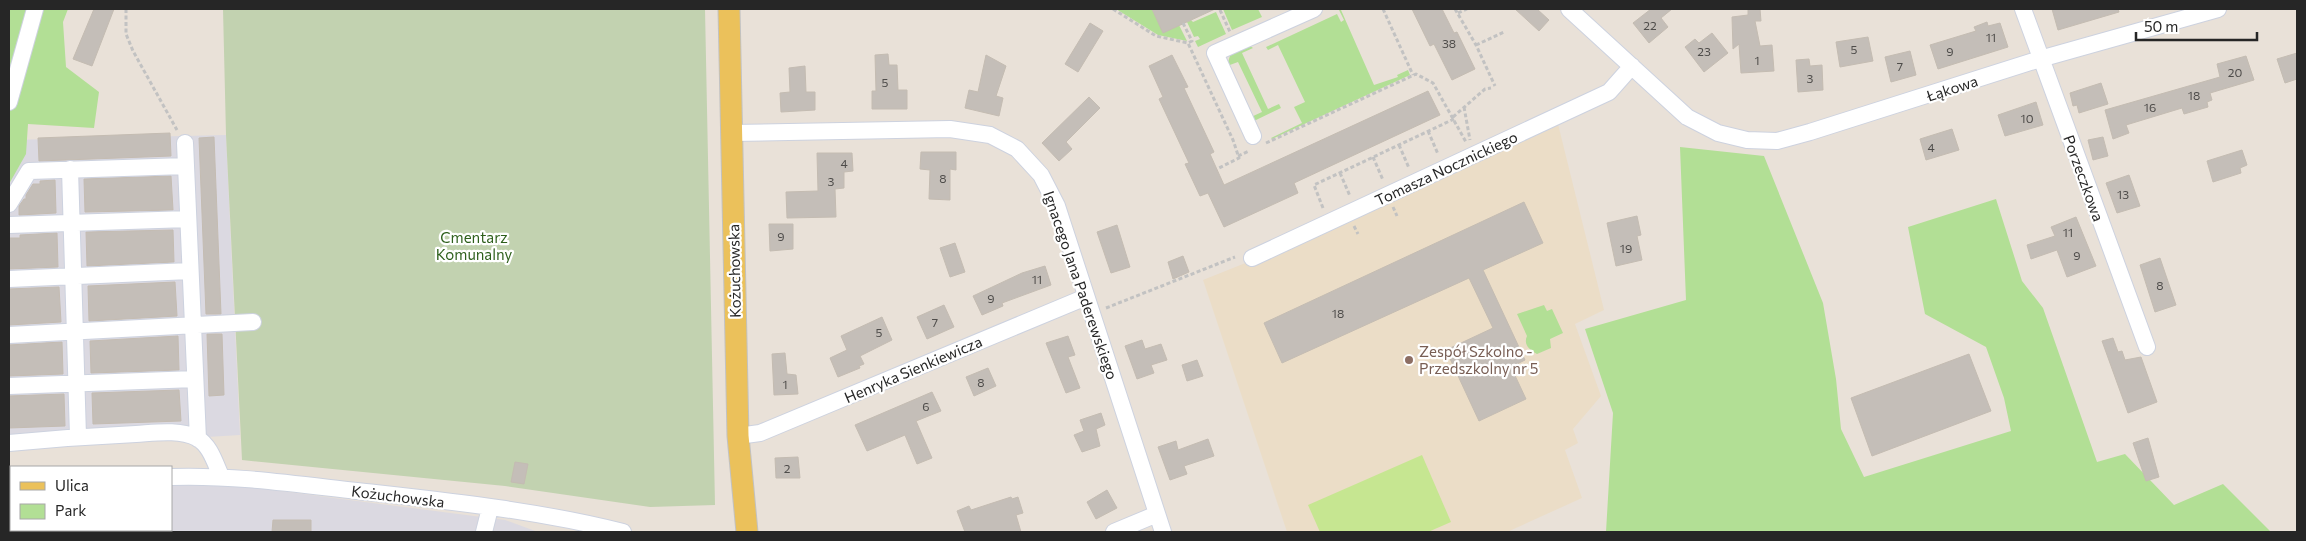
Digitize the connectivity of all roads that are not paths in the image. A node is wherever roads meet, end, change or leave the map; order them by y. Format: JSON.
{"nodes":[{"id":1,"x":35,"y":9,"type":"edge"},
{"id":2,"x":729,"y":9,"type":"edge"},
{"id":3,"x":1314,"y":9,"type":"edge"},
{"id":4,"x":1569,"y":9,"type":"edge"},
{"id":5,"x":2023,"y":9,"type":"edge"},
{"id":6,"x":2218,"y":9,"type":"edge"},
{"id":7,"x":2040,"y":59,"type":"junction"},
{"id":8,"x":1632,"y":66,"type":"junction"},
{"id":9,"x":9,"y":102,"type":"edge"},
{"id":10,"x":732,"y":133,"type":"junction"},
{"id":11,"x":185,"y":143,"type":"road end"},
{"id":12,"x":1257,"y":143,"type":"road end"},
{"id":13,"x":186,"y":166,"type":"junction"},
{"id":14,"x":70,"y":169,"type":"junction"},
{"id":15,"x":9,"y":204,"type":"edge"},
{"id":16,"x":188,"y":219,"type":"junction"},
{"id":17,"x":72,"y":224,"type":"junction"},
{"id":18,"x":9,"y":225,"type":"edge"},
{"id":19,"x":1244,"y":257,"type":"road end"},
{"id":20,"x":190,"y":271,"type":"junction"},
{"id":21,"x":73,"y":276,"type":"junction"},
{"id":22,"x":9,"y":279,"type":"edge"},
{"id":23,"x":1086,"y":297,"type":"junction"},
{"id":24,"x":253,"y":322,"type":"dead end"},
{"id":25,"x":193,"y":326,"type":"junction"},
{"id":26,"x":75,"y":332,"type":"junction"},
{"id":27,"x":9,"y":335,"type":"edge"},
{"id":28,"x":2146,"y":348,"type":"dead end"},
{"id":29,"x":196,"y":379,"type":"junction"},
{"id":30,"x":76,"y":383,"type":"junction"},
{"id":31,"x":9,"y":386,"type":"edge"},
{"id":32,"x":78,"y":436,"type":"junction"},
{"id":33,"x":738,"y":436,"type":"junction"},
{"id":34,"x":198,"y":439,"type":"junction"},
{"id":35,"x":9,"y":443,"type":"edge"},
{"id":36,"x":221,"y":476,"type":"junction"},
{"id":37,"x":172,"y":477,"type":"edge"},
{"id":38,"x":490,"y":508,"type":"junction"},
{"id":39,"x":1157,"y":514,"type":"junction"},
{"id":40,"x":484,"y":532,"type":"edge"},
{"id":41,"x":623,"y":532,"type":"edge"},
{"id":42,"x":747,"y":532,"type":"edge"},
{"id":43,"x":1114,"y":532,"type":"edge"},
{"id":44,"x":1163,"y":532,"type":"edge"}],
"edges":[{"from":1,"to":9,"type":"street"},
{"from":2,"to":10,"type":"main road","name":"Kożuchowska"},
{"from":3,"to":12,"type":"street"},
{"from":4,"to":8,"type":"street"},
{"from":5,"to":7,"type":"street","name":"Porzeczkowa"},
{"from":6,"to":7,"type":"street","name":"Łąkowa"},
{"from":7,"to":8,"type":"street","name":"Łąkowa"},
{"from":7,"to":28,"type":"street","name":"Porzeczkowa"},
{"from":8,"to":19,"type":"street","name":"Tomasza Nocznickiego"},
{"from":10,"to":23,"type":"street","name":"Ignacego Jana Paderewskiego"},
{"from":10,"to":33,"type":"main road","name":"Kożuchowska"},
{"from":11,"to":13,"type":"street"},
{"from":13,"to":14,"type":"street"},
{"from":13,"to":16,"type":"street"},
{"from":14,"to":15,"type":"street"},
{"from":14,"to":17,"type":"street"},
{"from":16,"to":17,"type":"street"},
{"from":16,"to":20,"type":"street"},
{"from":17,"to":18,"type":"street"},
{"from":17,"to":21,"type":"street"},
{"from":20,"to":21,"type":"street"},
{"from":20,"to":25,"type":"street"},
{"from":21,"to":22,"type":"street"},
{"from":21,"to":26,"type":"street"},
{"from":23,"to":33,"type":"street","name":"Henryka Sienkiewicza"},
{"from":23,"to":39,"type":"street","name":"Ignacego Jana Paderewskiego"},
{"from":24,"to":25,"type":"street"},
{"from":25,"to":26,"type":"street"},
{"from":25,"to":29,"type":"street"},
{"from":26,"to":27,"type":"street"},
{"from":26,"to":30,"type":"street"},
{"from":29,"to":30,"type":"street"},
{"from":29,"to":34,"type":"street"},
{"from":30,"to":31,"type":"street"},
{"from":30,"to":32,"type":"street"},
{"from":32,"to":34,"type":"street"},
{"from":32,"to":35,"type":"street"},
{"from":33,"to":42,"type":"main road","name":"Kożuchowska"},
{"from":34,"to":36,"type":"street"},
{"from":36,"to":37,"type":"street","name":"Kożuchowska"},
{"from":36,"to":38,"type":"street","name":"Kożuchowska"},
{"from":38,"to":40,"type":"street"},
{"from":38,"to":41,"type":"street","name":"Kożuchowska"},
{"from":39,"to":43,"type":"street"},
{"from":39,"to":44,"type":"street","name":"Ignacego Jana Paderewskiego"}]}
